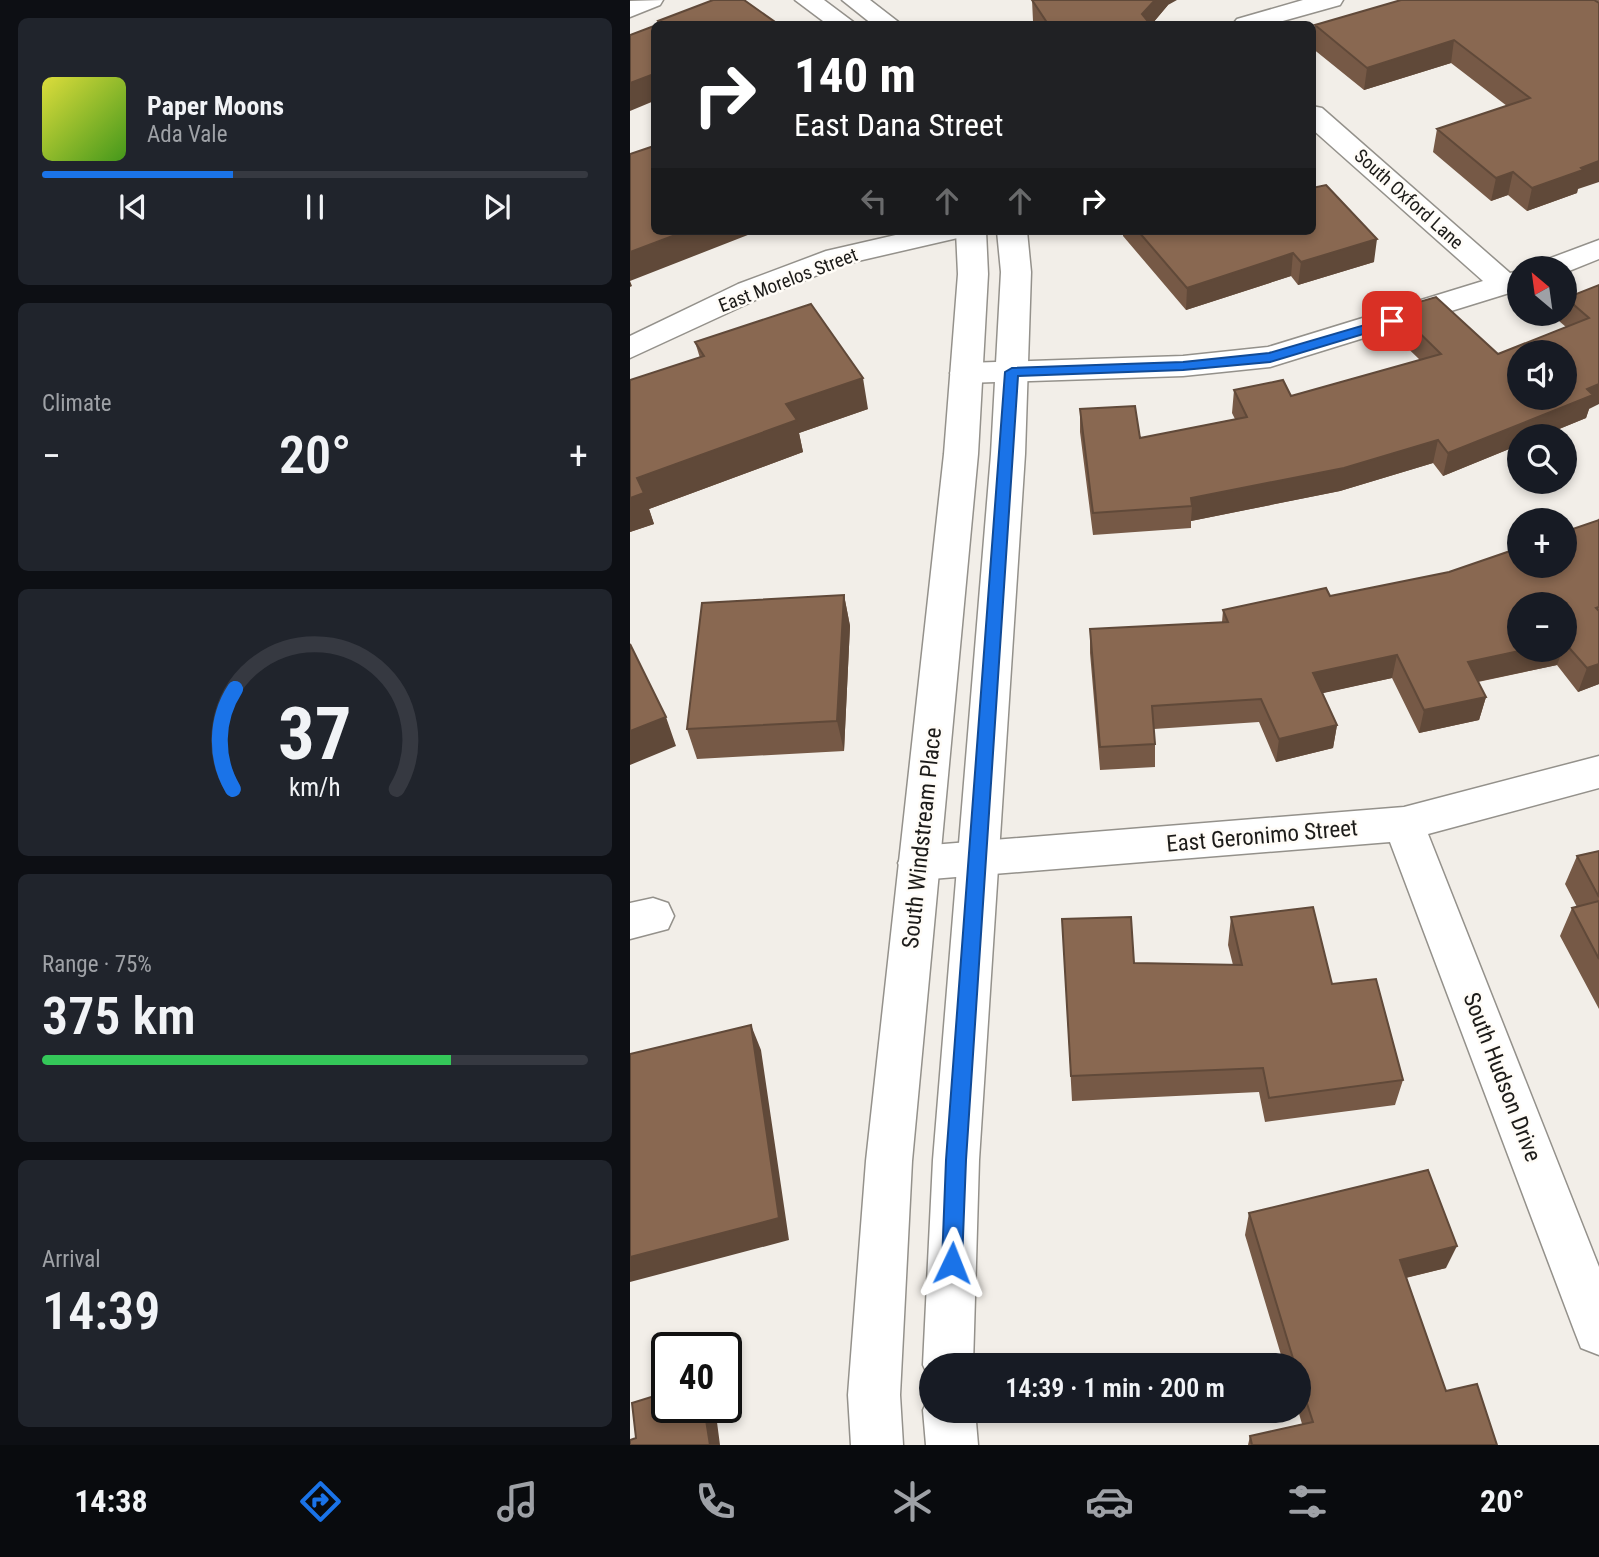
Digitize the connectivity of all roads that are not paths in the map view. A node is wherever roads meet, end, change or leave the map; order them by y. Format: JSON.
{"nodes":[{"id":1,"x":651,"y":0,"type":"edge"},
{"id":2,"x":807,"y":0,"type":"edge"},
{"id":3,"x":854,"y":0,"type":"edge"},
{"id":4,"x":1331,"y":0,"type":"edge"},
{"id":5,"x":630,"y":10,"type":"edge"},
{"id":6,"x":839,"y":21,"type":"edge"},
{"id":7,"x":884,"y":21,"type":"edge"},
{"id":8,"x":1257,"y":21,"type":"edge"},
{"id":9,"x":1316,"y":117,"type":"edge"},
{"id":10,"x":935,"y":235,"type":"edge"},
{"id":11,"x":971,"y":235,"type":"edge"},
{"id":12,"x":1012,"y":235,"type":"edge"},
{"id":13,"x":1599,"y":249,"type":"edge"},
{"id":14,"x":1577,"y":258,"type":"edge"},
{"id":15,"x":1507,"y":279,"type":"edge"},
{"id":16,"x":1507,"y":285,"type":"edge"},
{"id":17,"x":630,"y":348,"type":"edge"},
{"id":18,"x":1012,"y":372,"type":"junction"},
{"id":19,"x":966,"y":373,"type":"junction"},
{"id":20,"x":1599,"y":772,"type":"edge"},
{"id":21,"x":1404,"y":824,"type":"junction"},
{"id":22,"x":978,"y":859,"type":"junction"},
{"id":23,"x":919,"y":863,"type":"junction"},
{"id":24,"x":1599,"y":1330,"type":"edge"},
{"id":25,"x":948,"y":1353,"type":"edge"},
{"id":26,"x":950,"y":1423,"type":"edge"},
{"id":27,"x":877,"y":1445,"type":"edge"},
{"id":28,"x":952,"y":1445,"type":"edge"}],
"edges":[{"from":1,"to":5,"type":"street"},
{"from":2,"to":6,"type":"street"},
{"from":3,"to":7,"type":"street"},
{"from":4,"to":8,"type":"street"},
{"from":9,"to":15,"type":"street","name":"South Oxford Lane"},
{"from":10,"to":17,"type":"street","name":"East Morelos Street"},
{"from":11,"to":19,"type":"street","name":"South Windstream Place"},
{"from":12,"to":18,"type":"street"},
{"from":13,"to":14,"type":"street"},
{"from":16,"to":18,"type":"street"},
{"from":18,"to":19,"type":"street"},
{"from":18,"to":22,"type":"street"},
{"from":19,"to":23,"type":"street","name":"South Windstream Place"},
{"from":20,"to":21,"type":"street","name":"East Geronimo Street"},
{"from":21,"to":22,"type":"street","name":"East Geronimo Street"},
{"from":21,"to":24,"type":"street","name":"South Hudson Drive"},
{"from":22,"to":23,"type":"street","name":"East Geronimo Street"},
{"from":22,"to":25,"type":"street"},
{"from":23,"to":27,"type":"street","name":"South Windstream Place"},
{"from":26,"to":28,"type":"street"}]}
